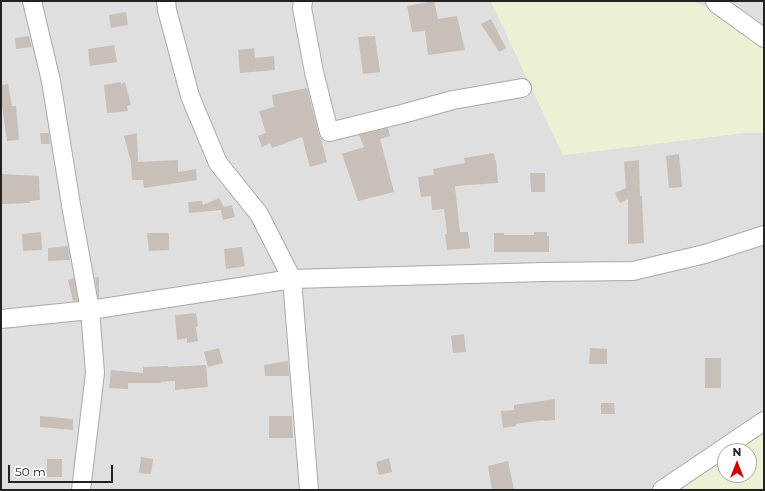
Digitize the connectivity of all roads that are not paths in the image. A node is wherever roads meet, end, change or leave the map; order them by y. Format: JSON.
{"nodes":[{"id":1,"x":32,"y":1,"type":"edge"},
{"id":2,"x":166,"y":1,"type":"edge"},
{"id":3,"x":303,"y":1,"type":"edge"},
{"id":4,"x":715,"y":1,"type":"edge"},
{"id":5,"x":764,"y":38,"type":"edge"},
{"id":6,"x":522,"y":88,"type":"dead end"},
{"id":7,"x":764,"y":235,"type":"edge"},
{"id":8,"x":292,"y":279,"type":"junction"},
{"id":9,"x":90,"y":310,"type":"junction"},
{"id":10,"x":1,"y":319,"type":"edge"},
{"id":11,"x":764,"y":421,"type":"edge"},
{"id":12,"x":81,"y":490,"type":"edge"},
{"id":13,"x":309,"y":490,"type":"edge"},
{"id":14,"x":662,"y":490,"type":"edge"}],
"edges":[{"from":1,"to":9,"type":"street"},
{"from":2,"to":8,"type":"street"},
{"from":3,"to":6,"type":"street"},
{"from":4,"to":5,"type":"street"},
{"from":7,"to":8,"type":"street"},
{"from":8,"to":9,"type":"street"},
{"from":8,"to":13,"type":"street"},
{"from":9,"to":10,"type":"street"},
{"from":9,"to":12,"type":"street"},
{"from":11,"to":14,"type":"street"}]}
